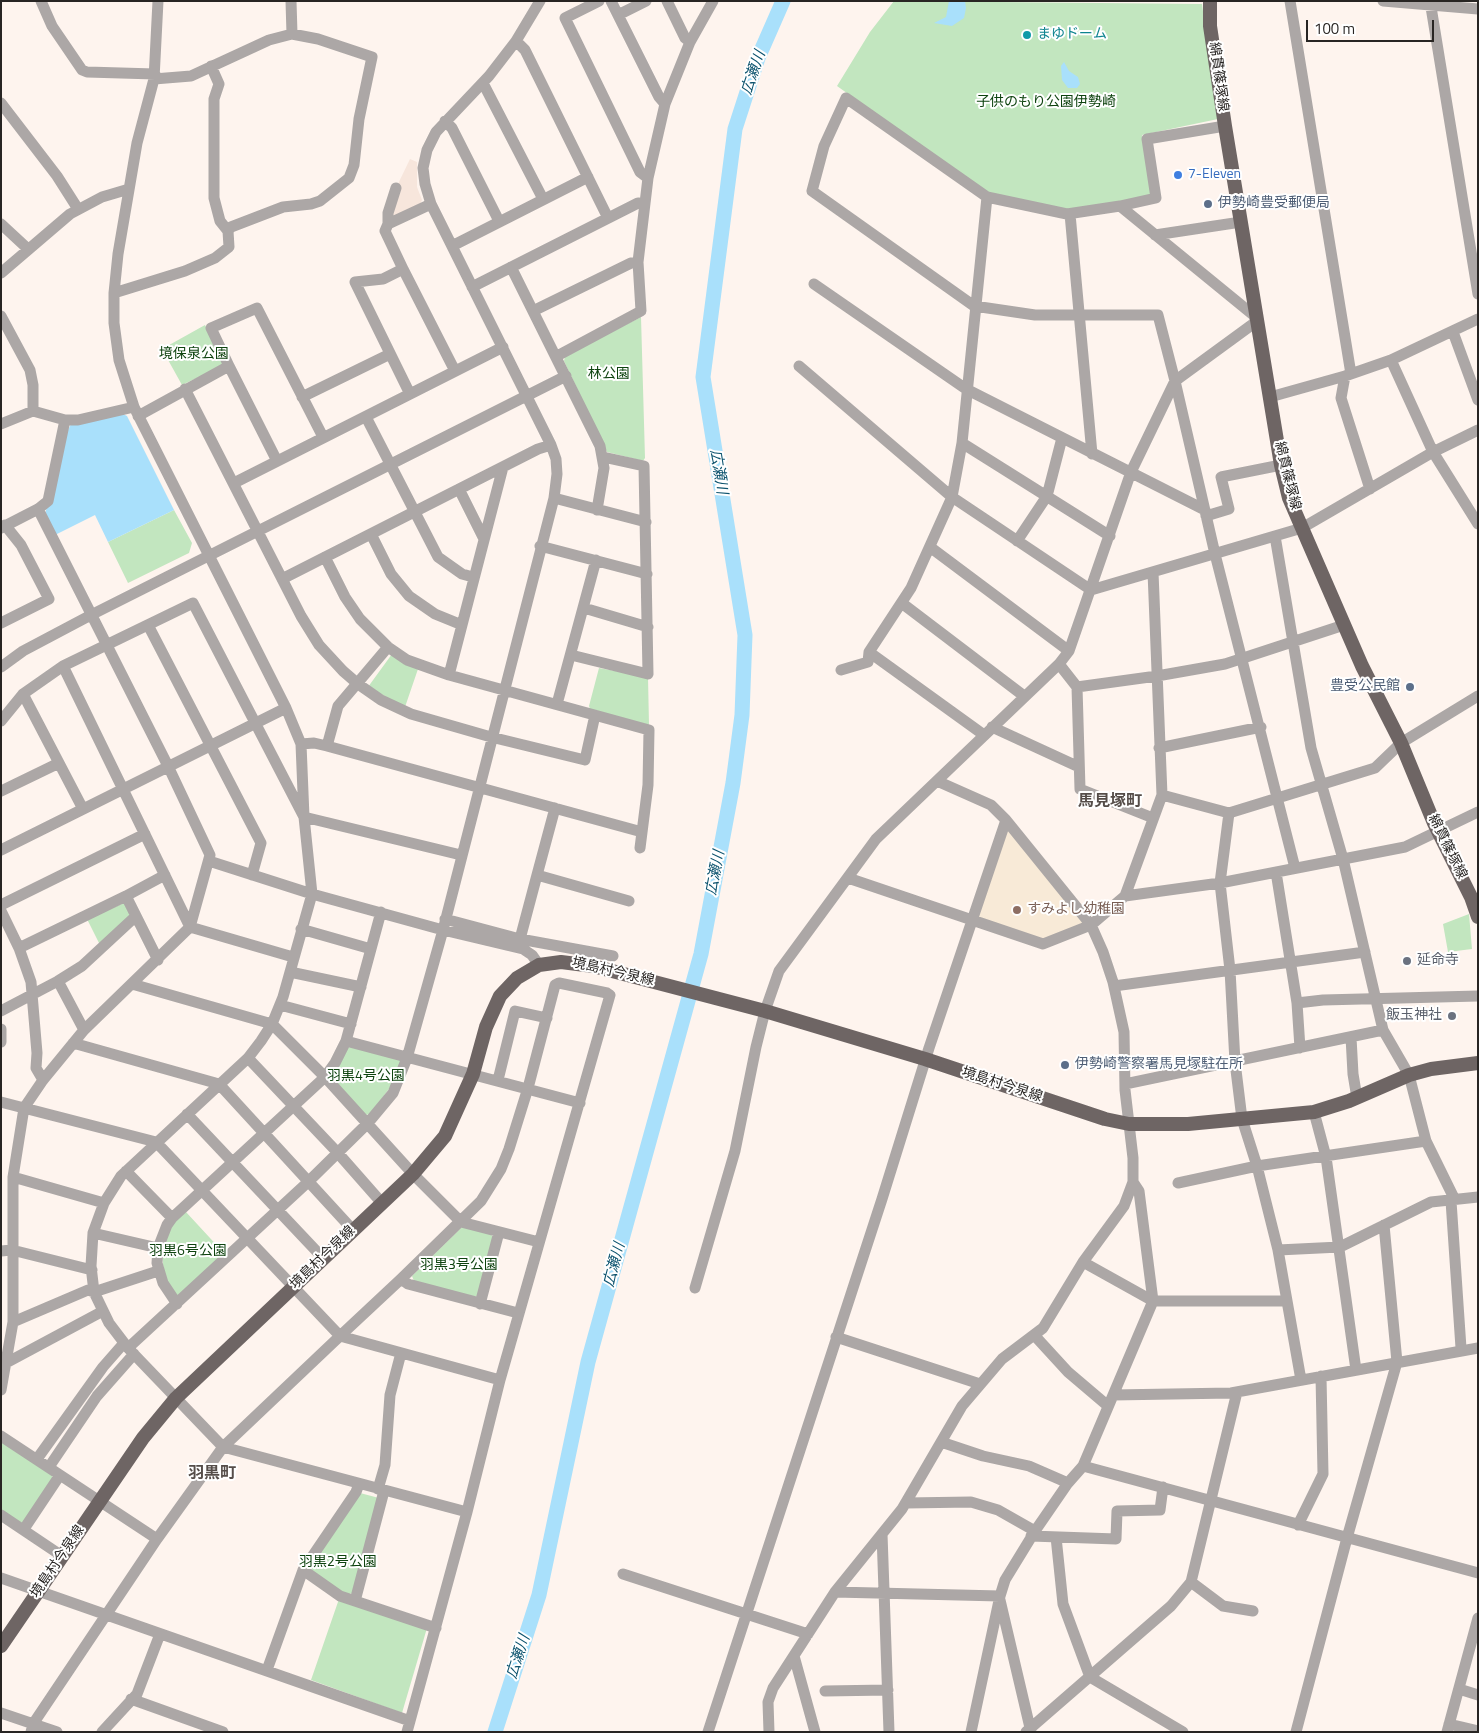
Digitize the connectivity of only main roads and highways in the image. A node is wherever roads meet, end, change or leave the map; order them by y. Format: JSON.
{"nodes":[{"id":1,"x":1210,"y":1,"type":"edge"},
{"id":2,"x":1478,"y":917,"type":"edge"},
{"id":3,"x":1478,"y":1063,"type":"edge"},
{"id":4,"x":1,"y":1646,"type":"edge"}],
"edges":[{"from":1,"to":2,"type":"main road","name":"綿貫篠塚線"},
{"from":3,"to":4,"type":"main road","name":"境島村今泉線"}]}
